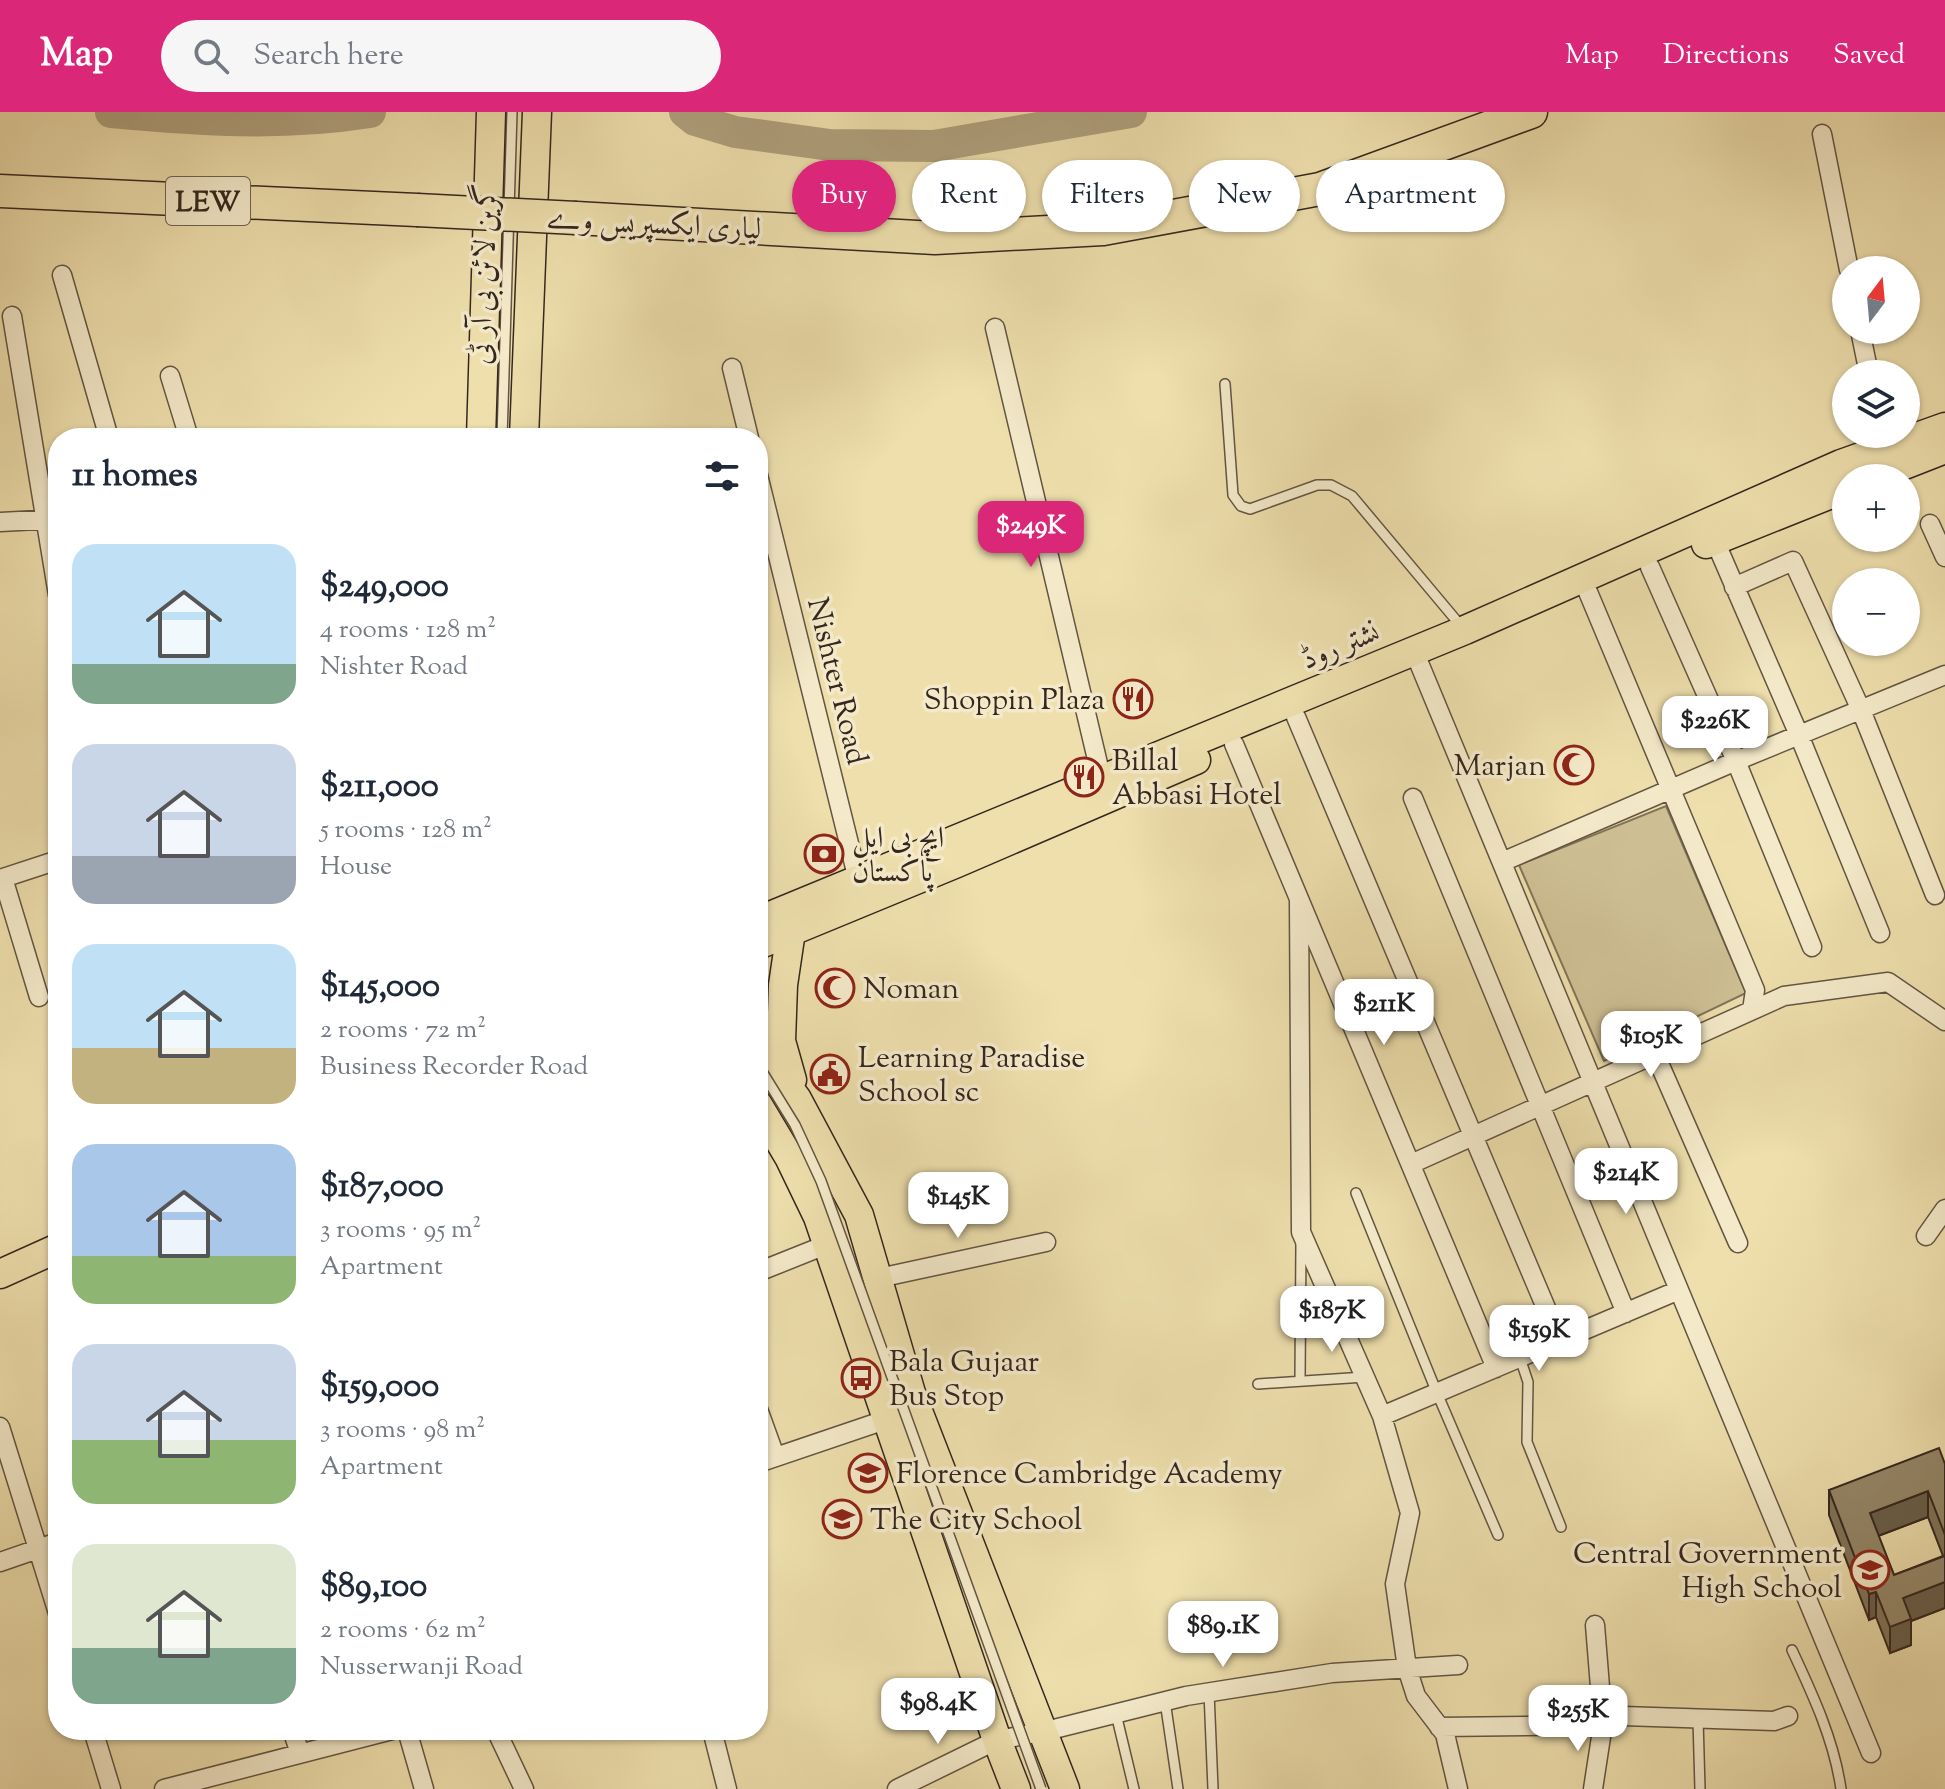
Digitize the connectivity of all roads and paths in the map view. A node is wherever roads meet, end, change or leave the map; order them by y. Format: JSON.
{"nodes":[{"id":1,"x":491,"y":112,"type":"edge"},
{"id":2,"x":512,"y":112,"type":"edge"},
{"id":3,"x":537,"y":112,"type":"edge"},
{"id":4,"x":1531,"y":112,"type":"edge"},
{"id":5,"x":1822,"y":134,"type":"dead end"},
{"id":6,"x":0,"y":191,"type":"edge"},
{"id":7,"x":1846,"y":256,"type":"edge"},
{"id":8,"x":62,"y":275,"type":"dead end"},
{"id":9,"x":12,"y":316,"type":"dead end"},
{"id":10,"x":995,"y":328,"type":"dead end"},
{"id":11,"x":732,"y":368,"type":"dead end"},
{"id":12,"x":170,"y":376,"type":"dead end"},
{"id":13,"x":1225,"y":384,"type":"dead end"},
{"id":14,"x":1945,"y":427,"type":"edge"},
{"id":15,"x":106,"y":428,"type":"edge"},
{"id":16,"x":186,"y":428,"type":"edge"},
{"id":17,"x":481,"y":428,"type":"edge"},
{"id":18,"x":502,"y":428,"type":"edge"},
{"id":19,"x":524,"y":428,"type":"edge"},
{"id":20,"x":747,"y":428,"type":"edge"},
{"id":21,"x":1920,"y":433,"type":"edge"},
{"id":22,"x":1867,"y":448,"type":"edge"},
{"id":23,"x":1945,"y":449,"type":"edge"},
{"id":24,"x":1907,"y":464,"type":"edge"},
{"id":25,"x":1832,"y":494,"type":"edge"},
{"id":26,"x":48,"y":500,"type":"edge"},
{"id":27,"x":768,"y":515,"type":"edge"},
{"id":28,"x":48,"y":520,"type":"edge"},
{"id":29,"x":0,"y":522,"type":"edge"},
{"id":30,"x":1930,"y":524,"type":"dead end"},
{"id":31,"x":1715,"y":541,"type":"junction"},
{"id":32,"x":1945,"y":557,"type":"edge"},
{"id":33,"x":1650,"y":567,"type":"junction"},
{"id":34,"x":1734,"y":587,"type":"junction"},
{"id":35,"x":1588,"y":592,"type":"junction"},
{"id":36,"x":1465,"y":630,"type":"junction"},
{"id":37,"x":1419,"y":663,"type":"junction"},
{"id":38,"x":1945,"y":675,"type":"edge"},
{"id":39,"x":1861,"y":710,"type":"junction"},
{"id":40,"x":1296,"y":717,"type":"junction"},
{"id":41,"x":1799,"y":735,"type":"junction"},
{"id":42,"x":1234,"y":744,"type":"junction"},
{"id":43,"x":1736,"y":761,"type":"junction"},
{"id":44,"x":1104,"y":789,"type":"junction"},
{"id":45,"x":1670,"y":789,"type":"junction"},
{"id":46,"x":1413,"y":798,"type":"dead end"},
{"id":47,"x":1502,"y":862,"type":"junction"},
{"id":48,"x":48,"y":863,"type":"edge"},
{"id":49,"x":2,"y":879,"type":"edge"},
{"id":50,"x":861,"y":891,"type":"junction"},
{"id":51,"x":1935,"y":895,"type":"dead end"},
{"id":52,"x":1299,"y":900,"type":"junction"},
{"id":53,"x":768,"y":916,"type":"edge"},
{"id":54,"x":791,"y":931,"type":"junction"},
{"id":55,"x":1880,"y":933,"type":"dead end"},
{"id":56,"x":768,"y":941,"type":"edge"},
{"id":57,"x":1812,"y":947,"type":"dead end"},
{"id":58,"x":39,"y":997,"type":"dead end"},
{"id":59,"x":1752,"y":1010,"type":"junction"},
{"id":60,"x":1944,"y":1018,"type":"edge"},
{"id":61,"x":1655,"y":1054,"type":"junction"},
{"id":62,"x":768,"y":1060,"type":"edge"},
{"id":63,"x":768,"y":1081,"type":"edge"},
{"id":64,"x":1593,"y":1082,"type":"junction"},
{"id":65,"x":797,"y":1099,"type":"junction"},
{"id":66,"x":1540,"y":1105,"type":"junction"},
{"id":67,"x":768,"y":1122,"type":"edge"},
{"id":68,"x":1473,"y":1136,"type":"junction"},
{"id":69,"x":1411,"y":1164,"type":"junction"},
{"id":70,"x":1356,"y":1193,"type":"dead end"},
{"id":71,"x":1945,"y":1209,"type":"edge"},
{"id":72,"x":1301,"y":1232,"type":"junction"},
{"id":73,"x":1926,"y":1236,"type":"dead end"},
{"id":74,"x":1046,"y":1242,"type":"dead end"},
{"id":75,"x":1738,"y":1243,"type":"dead end"},
{"id":76,"x":828,"y":1244,"type":"junction"},
{"id":77,"x":48,"y":1252,"type":"edge"},
{"id":78,"x":768,"y":1268,"type":"edge"},
{"id":79,"x":48,"y":1271,"type":"edge"},
{"id":80,"x":0,"y":1274,"type":"edge"},
{"id":81,"x":879,"y":1278,"type":"junction"},
{"id":82,"x":1679,"y":1290,"type":"junction"},
{"id":83,"x":0,"y":1293,"type":"edge"},
{"id":84,"x":1626,"y":1313,"type":"junction"},
{"id":85,"x":1560,"y":1341,"type":"junction"},
{"id":86,"x":1520,"y":1358,"type":"junction"},
{"id":87,"x":1496,"y":1368,"type":"junction"},
{"id":88,"x":1365,"y":1377,"type":"junction"},
{"id":89,"x":1300,"y":1381,"type":"junction"},
{"id":90,"x":1258,"y":1384,"type":"dead end"},
{"id":91,"x":1437,"y":1393,"type":"junction"},
{"id":92,"x":1382,"y":1416,"type":"junction"},
{"id":93,"x":888,"y":1419,"type":"junction"},
{"id":94,"x":0,"y":1427,"type":"edge"},
{"id":95,"x":768,"y":1459,"type":"edge"},
{"id":96,"x":1561,"y":1527,"type":"dead end"},
{"id":97,"x":1498,"y":1535,"type":"dead end"},
{"id":98,"x":48,"y":1546,"type":"edge"},
{"id":99,"x":39,"y":1549,"type":"junction"},
{"id":100,"x":0,"y":1562,"type":"edge"},
{"id":101,"x":48,"y":1579,"type":"edge"},
{"id":102,"x":1595,"y":1625,"type":"dead end"},
{"id":103,"x":1792,"y":1650,"type":"dead end"},
{"id":104,"x":1458,"y":1665,"type":"dead end"},
{"id":105,"x":1407,"y":1668,"type":"junction"},
{"id":106,"x":1209,"y":1692,"type":"junction"},
{"id":107,"x":1165,"y":1701,"type":"junction"},
{"id":108,"x":1116,"y":1714,"type":"junction"},
{"id":109,"x":1788,"y":1716,"type":"dead end"},
{"id":110,"x":1698,"y":1719,"type":"junction"},
{"id":111,"x":1603,"y":1724,"type":"junction"},
{"id":112,"x":1439,"y":1727,"type":"junction"},
{"id":113,"x":1042,"y":1732,"type":"junction"},
{"id":114,"x":96,"y":1740,"type":"edge"},
{"id":115,"x":295,"y":1740,"type":"edge"},
{"id":116,"x":352,"y":1740,"type":"edge"},
{"id":117,"x":410,"y":1740,"type":"edge"},
{"id":118,"x":501,"y":1740,"type":"edge"},
{"id":119,"x":715,"y":1740,"type":"edge"},
{"id":120,"x":997,"y":1740,"type":"junction"},
{"id":121,"x":300,"y":1753,"type":"junction"},
{"id":122,"x":1871,"y":1753,"type":"dead end"},
{"id":123,"x":111,"y":1789,"type":"edge"},
{"id":124,"x":164,"y":1789,"type":"edge"},
{"id":125,"x":424,"y":1789,"type":"edge"},
{"id":126,"x":524,"y":1789,"type":"edge"},
{"id":127,"x":727,"y":1789,"type":"edge"},
{"id":128,"x":897,"y":1789,"type":"edge"},
{"id":129,"x":1016,"y":1789,"type":"edge"},
{"id":130,"x":1041,"y":1789,"type":"edge"},
{"id":131,"x":1065,"y":1789,"type":"edge"},
{"id":132,"x":1134,"y":1789,"type":"edge"},
{"id":133,"x":1178,"y":1789,"type":"edge"},
{"id":134,"x":1213,"y":1789,"type":"edge"},
{"id":135,"x":1458,"y":1789,"type":"edge"},
{"id":136,"x":1593,"y":1789,"type":"edge"},
{"id":137,"x":1700,"y":1789,"type":"edge"},
{"id":138,"x":1841,"y":1789,"type":"edge"}],
"edges":[{"from":1,"to":17,"type":"main road"},
{"from":2,"to":18,"type":"lane","name":"گرین لائن بی آر ٹی"},
{"from":3,"to":19,"type":"main road"},
{"from":4,"to":6,"type":"highway","name":"لیاری ایکسپریس وے","number":"LEW","bridge":true},
{"from":5,"to":7,"type":"street"},
{"from":8,"to":15,"type":"street"},
{"from":9,"to":26,"type":"street"},
{"from":10,"to":44,"type":"street"},
{"from":11,"to":20,"type":"street"},
{"from":12,"to":16,"type":"street"},
{"from":13,"to":36,"type":"lane"},
{"from":14,"to":21,"type":"main road","name":"نشتر روڈ"},
{"from":22,"to":36,"type":"main road","name":"نشتر روڈ"},
{"from":23,"to":24,"type":"main road"},
{"from":25,"to":31,"type":"main road","name":"نشتر روڈ"},
{"from":27,"to":50,"type":"street","name":"Nishter Road"},
{"from":28,"to":29,"type":"street"},
{"from":30,"to":32,"type":"street"},
{"from":31,"to":33,"type":"main road","name":"نشتر روڈ"},
{"from":31,"to":34,"type":"street"},
{"from":33,"to":35,"type":"main road","name":"نشتر روڈ"},
{"from":33,"to":43,"type":"street"},
{"from":34,"to":39,"type":"street"},
{"from":34,"to":41,"type":"street"},
{"from":35,"to":37,"type":"main road","name":"نشتر روڈ"},
{"from":35,"to":45,"type":"street"},
{"from":36,"to":44,"type":"main road","name":"نشتر روڈ"},
{"from":37,"to":40,"type":"main road","name":"نشتر روڈ"},
{"from":37,"to":47,"type":"street"},
{"from":38,"to":39,"type":"street"},
{"from":39,"to":41,"type":"street"},
{"from":39,"to":51,"type":"street"},
{"from":40,"to":42,"type":"main road","name":"نشتر روڈ"},
{"from":40,"to":68,"type":"street"},
{"from":41,"to":43,"type":"street"},
{"from":41,"to":55,"type":"street"},
{"from":42,"to":44,"type":"main road","name":"نشتر روڈ"},
{"from":42,"to":52,"type":"street"},
{"from":43,"to":45,"type":"street"},
{"from":43,"to":57,"type":"street"},
{"from":44,"to":50,"type":"main road","name":"نشتر روڈ"},
{"from":45,"to":47,"type":"street"},
{"from":45,"to":59,"type":"street"},
{"from":46,"to":66,"type":"street"},
{"from":47,"to":64,"type":"street"},
{"from":48,"to":49,"type":"street"},
{"from":49,"to":58,"type":"street"},
{"from":50,"to":53,"type":"main road","name":"نشتر روڈ"},
{"from":50,"to":54,"type":"main road","name":"نشتر روڈ"},
{"from":52,"to":69,"type":"street"},
{"from":52,"to":72,"type":"street"},
{"from":54,"to":56,"type":"main road","name":"نشتر روڈ"},
{"from":54,"to":65,"type":"main road"},
{"from":59,"to":60,"type":"street"},
{"from":59,"to":61,"type":"street"},
{"from":61,"to":64,"type":"street"},
{"from":61,"to":75,"type":"street"},
{"from":62,"to":65,"type":"main road"},
{"from":63,"to":130,"type":"lane","bridge":true},
{"from":64,"to":66,"type":"street"},
{"from":64,"to":82,"type":"street"},
{"from":65,"to":81,"type":"main road"},
{"from":66,"to":68,"type":"street"},
{"from":66,"to":84,"type":"street"},
{"from":67,"to":76,"type":"main road"},
{"from":68,"to":69,"type":"street"},
{"from":68,"to":85,"type":"street"},
{"from":69,"to":87,"type":"street"},
{"from":70,"to":91,"type":"lane"},
{"from":71,"to":73,"type":"street"},
{"from":72,"to":88,"type":"street"},
{"from":72,"to":89,"type":"lane"},
{"from":74,"to":81,"type":"street"},
{"from":76,"to":78,"type":"street"},
{"from":76,"to":93,"type":"main road"},
{"from":77,"to":80,"type":"main road"},
{"from":79,"to":83,"type":"main road"},
{"from":81,"to":113,"type":"main road"},
{"from":82,"to":84,"type":"street"},
{"from":82,"to":122,"type":"street"},
{"from":84,"to":85,"type":"street"},
{"from":85,"to":86,"type":"street"},
{"from":86,"to":87,"type":"street"},
{"from":86,"to":96,"type":"lane"},
{"from":87,"to":91,"type":"street"},
{"from":88,"to":89,"type":"lane"},
{"from":88,"to":92,"type":"street"},
{"from":89,"to":90,"type":"lane"},
{"from":91,"to":92,"type":"street"},
{"from":91,"to":97,"type":"lane"},
{"from":92,"to":105,"type":"street"},
{"from":93,"to":95,"type":"street"},
{"from":93,"to":120,"type":"main road"},
{"from":94,"to":99,"type":"street"},
{"from":98,"to":99,"type":"street"},
{"from":99,"to":100,"type":"street"},
{"from":99,"to":101,"type":"street"},
{"from":102,"to":111,"type":"street"},
{"from":103,"to":138,"type":"lane"},
{"from":104,"to":105,"type":"street"},
{"from":105,"to":106,"type":"street"},
{"from":105,"to":112,"type":"street"},
{"from":106,"to":107,"type":"street"},
{"from":106,"to":134,"type":"lane"},
{"from":107,"to":108,"type":"street"},
{"from":107,"to":133,"type":"lane"},
{"from":108,"to":113,"type":"street"},
{"from":108,"to":132,"type":"lane"},
{"from":109,"to":110,"type":"street"},
{"from":110,"to":111,"type":"street"},
{"from":110,"to":137,"type":"lane"},
{"from":111,"to":112,"type":"street"},
{"from":111,"to":136,"type":"street"},
{"from":112,"to":135,"type":"street"},
{"from":113,"to":120,"type":"street"},
{"from":113,"to":131,"type":"main road"},
{"from":114,"to":123,"type":"street"},
{"from":115,"to":121,"type":"street"},
{"from":116,"to":121,"type":"street"},
{"from":117,"to":125,"type":"street"},
{"from":118,"to":126,"type":"street"},
{"from":119,"to":127,"type":"street"},
{"from":120,"to":128,"type":"street"},
{"from":120,"to":129,"type":"main road"},
{"from":121,"to":124,"type":"street"}]}
